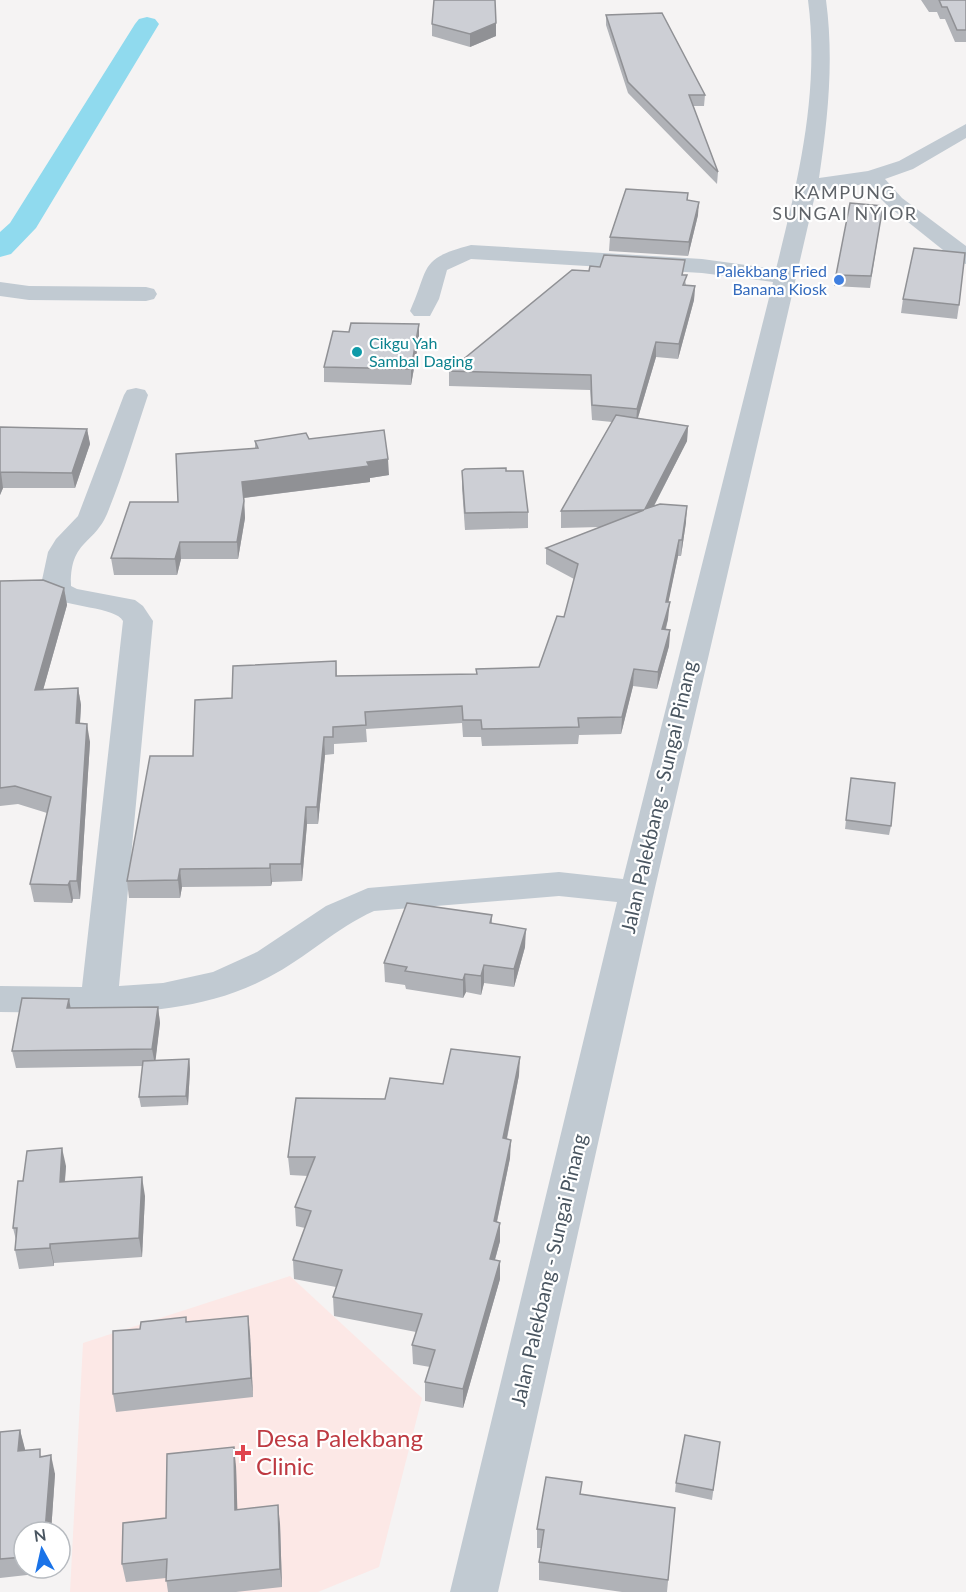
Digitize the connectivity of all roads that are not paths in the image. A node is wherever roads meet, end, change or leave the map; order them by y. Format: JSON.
{"nodes":[{"id":1,"x":817,"y":0,"type":"edge"},
{"id":2,"x":966,"y":130,"type":"edge"},
{"id":3,"x":871,"y":177,"type":"junction"},
{"id":4,"x":807,"y":186,"type":"junction"},
{"id":5,"x":966,"y":257,"type":"edge"},
{"id":6,"x":784,"y":277,"type":"junction"},
{"id":7,"x":0,"y":289,"type":"edge"},
{"id":8,"x":146,"y":294,"type":"dead end"},
{"id":9,"x":422,"y":311,"type":"dead end"},
{"id":10,"x":136,"y":395,"type":"dead end"},
{"id":11,"x":637,"y":892,"type":"junction"},
{"id":12,"x":0,"y":999,"type":"edge"},
{"id":13,"x":99,"y":999,"type":"junction"},
{"id":14,"x":474,"y":1592,"type":"edge"}],
"edges":[{"from":1,"to":4,"type":"street","name":"Jalan Palekbang - Sungai Pinang"},
{"from":2,"to":3,"type":"street"},
{"from":3,"to":4,"type":"street"},
{"from":3,"to":5,"type":"street"},
{"from":4,"to":6,"type":"street","name":"Jalan Palekbang - Sungai Pinang"},
{"from":6,"to":9,"type":"street"},
{"from":6,"to":11,"type":"street","name":"Jalan Palekbang - Sungai Pinang"},
{"from":7,"to":8,"type":"street"},
{"from":10,"to":13,"type":"street"},
{"from":11,"to":13,"type":"street"},
{"from":11,"to":14,"type":"street","name":"Jalan Palekbang - Sungai Pinang"},
{"from":12,"to":13,"type":"street"}]}
